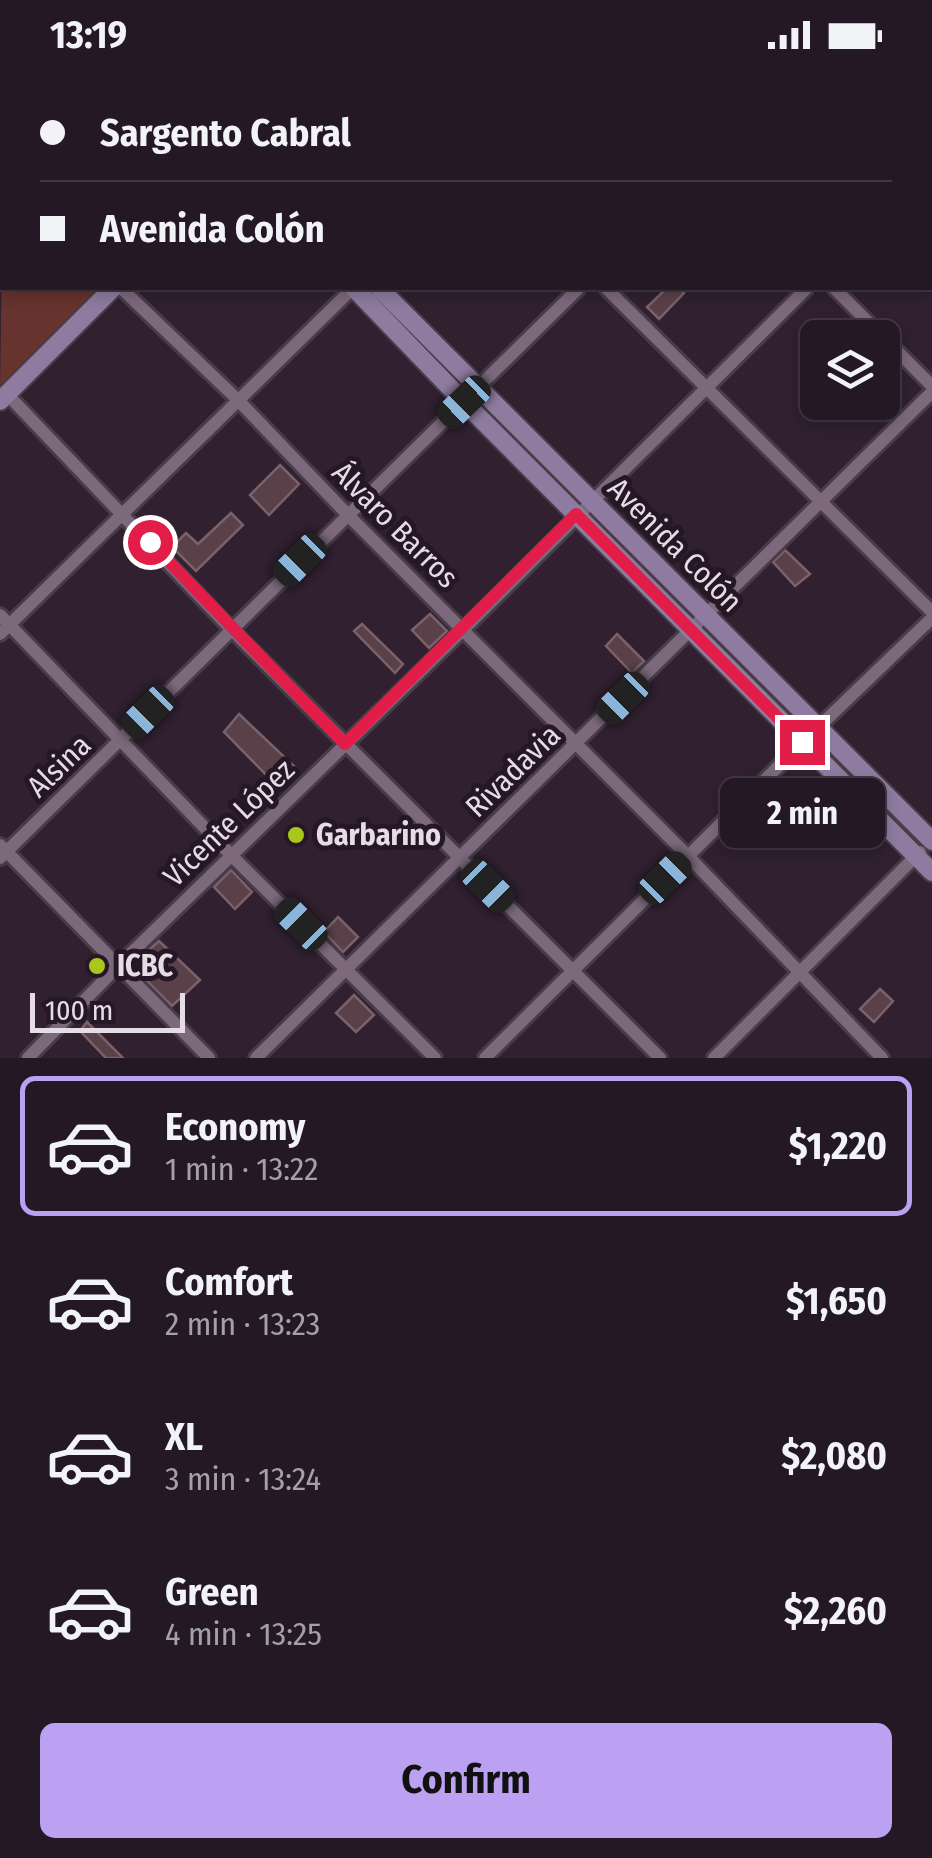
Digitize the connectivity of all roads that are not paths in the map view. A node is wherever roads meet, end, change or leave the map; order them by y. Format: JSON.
{"nodes":[{"id":1,"x":115,"y":290,"type":"edge"},
{"id":2,"x":119,"y":290,"type":"edge"},
{"id":3,"x":351,"y":290,"type":"edge"},
{"id":4,"x":355,"y":290,"type":"edge"},
{"id":5,"x":381,"y":290,"type":"edge"},
{"id":6,"x":578,"y":290,"type":"edge"},
{"id":7,"x":608,"y":290,"type":"edge"},
{"id":8,"x":805,"y":290,"type":"edge"},
{"id":9,"x":836,"y":290,"type":"edge"},
{"id":10,"x":707,"y":387,"type":"junction"},
{"id":11,"x":932,"y":389,"type":"edge"},
{"id":12,"x":471,"y":396,"type":"junction"},
{"id":13,"x":3,"y":397,"type":"edge"},
{"id":14,"x":238,"y":400,"type":"junction"},
{"id":15,"x":591,"y":500,"type":"junction"},
{"id":16,"x":822,"y":502,"type":"junction"},
{"id":17,"x":123,"y":514,"type":"junction"},
{"id":18,"x":347,"y":514,"type":"junction"},
{"id":19,"x":576,"y":514,"type":"junction"},
{"id":20,"x":706,"y":615,"type":"junction"},
{"id":21,"x":932,"y":616,"type":"edge"},
{"id":22,"x":3,"y":625,"type":"edge"},
{"id":23,"x":230,"y":629,"type":"junction"},
{"id":24,"x":464,"y":629,"type":"junction"},
{"id":25,"x":692,"y":630,"type":"junction"},
{"id":26,"x":818,"y":728,"type":"junction"},
{"id":27,"x":121,"y":740,"type":"junction"},
{"id":28,"x":802,"y":742,"type":"junction"},
{"id":29,"x":345,"y":744,"type":"junction"},
{"id":30,"x":576,"y":744,"type":"junction"},
{"id":31,"x":932,"y":840,"type":"edge"},
{"id":32,"x":2,"y":852,"type":"edge"},
{"id":33,"x":232,"y":856,"type":"junction"},
{"id":34,"x":688,"y":856,"type":"junction"},
{"id":35,"x":916,"y":856,"type":"junction"},
{"id":36,"x":460,"y":858,"type":"junction"},
{"id":37,"x":932,"y":872,"type":"edge"},
{"id":38,"x":118,"y":965,"type":"junction"},
{"id":39,"x":346,"y":970,"type":"junction"},
{"id":40,"x":573,"y":970,"type":"junction"},
{"id":41,"x":796,"y":972,"type":"junction"},
{"id":42,"x":28,"y":1058,"type":"edge"},
{"id":43,"x":209,"y":1058,"type":"edge"},
{"id":44,"x":256,"y":1058,"type":"edge"},
{"id":45,"x":435,"y":1058,"type":"edge"},
{"id":46,"x":485,"y":1058,"type":"edge"},
{"id":47,"x":660,"y":1058,"type":"edge"},
{"id":48,"x":714,"y":1058,"type":"edge"},
{"id":49,"x":882,"y":1058,"type":"edge"}],
"edges":[{"from":1,"to":13,"type":"main road"},
{"from":2,"to":14,"type":"street","name":"Álvaro Barros"},
{"from":3,"to":14,"type":"street"},
{"from":4,"to":12,"type":"main road","name":"Avenida Colón"},
{"from":5,"to":12,"type":"main road","name":"Avenida Colón"},
{"from":6,"to":12,"type":"street","name":"Alsina"},
{"from":7,"to":10,"type":"street"},
{"from":8,"to":10,"type":"street","name":"Vicente López"},
{"from":9,"to":11,"type":"street"},
{"from":10,"to":15,"type":"street","name":"Vicente López"},
{"from":10,"to":16,"type":"street"},
{"from":11,"to":16,"type":"street","name":"Rivadavia"},
{"from":12,"to":15,"type":"main road","name":"Avenida Colón"},
{"from":12,"to":18,"type":"street","name":"Alsina"},
{"from":12,"to":19,"type":"main road","name":"Avenida Colón"},
{"from":13,"to":17,"type":"street"},
{"from":14,"to":17,"type":"street"},
{"from":14,"to":18,"type":"street","name":"Álvaro Barros"},
{"from":15,"to":19,"type":"street","name":"Vicente López"},
{"from":15,"to":20,"type":"main road","name":"Avenida Colón"},
{"from":16,"to":20,"type":"street","name":"Rivadavia"},
{"from":16,"to":21,"type":"street"},
{"from":17,"to":22,"type":"street"},
{"from":17,"to":23,"type":"street"},
{"from":18,"to":23,"type":"street","name":"Alsina"},
{"from":18,"to":24,"type":"street","name":"Álvaro Barros"},
{"from":19,"to":24,"type":"street","name":"Vicente López"},
{"from":19,"to":25,"type":"main road","name":"Avenida Colón"},
{"from":20,"to":25,"type":"street","name":"Rivadavia"},
{"from":20,"to":26,"type":"main road","name":"Avenida Colón"},
{"from":21,"to":26,"type":"street"},
{"from":22,"to":27,"type":"street"},
{"from":23,"to":27,"type":"street","name":"Alsina"},
{"from":23,"to":29,"type":"street"},
{"from":24,"to":29,"type":"street","name":"Vicente López"},
{"from":24,"to":30,"type":"street","name":"Álvaro Barros"},
{"from":25,"to":28,"type":"main road","name":"Avenida Colón"},
{"from":25,"to":30,"type":"street","name":"Rivadavia"},
{"from":26,"to":28,"type":"street"},
{"from":26,"to":31,"type":"main road","name":"Avenida Colón"},
{"from":27,"to":32,"type":"street","name":"Alsina"},
{"from":27,"to":33,"type":"street"},
{"from":28,"to":34,"type":"street"},
{"from":28,"to":35,"type":"main road","name":"Avenida Colón"},
{"from":29,"to":33,"type":"street","name":"Vicente López"},
{"from":29,"to":36,"type":"street"},
{"from":30,"to":34,"type":"street","name":"Álvaro Barros"},
{"from":30,"to":36,"type":"street","name":"Rivadavia"},
{"from":31,"to":35,"type":"street"},
{"from":32,"to":38,"type":"street"},
{"from":33,"to":38,"type":"street","name":"Vicente López"},
{"from":33,"to":39,"type":"street"},
{"from":34,"to":40,"type":"street"},
{"from":34,"to":41,"type":"street","name":"Álvaro Barros"},
{"from":35,"to":37,"type":"main road","name":"Avenida Colón"},
{"from":35,"to":41,"type":"street"},
{"from":36,"to":39,"type":"street","name":"Rivadavia"},
{"from":36,"to":40,"type":"street"},
{"from":38,"to":42,"type":"street","name":"Vicente López"},
{"from":38,"to":43,"type":"street"},
{"from":39,"to":44,"type":"street","name":"Rivadavia"},
{"from":39,"to":45,"type":"street"},
{"from":40,"to":46,"type":"street"},
{"from":40,"to":47,"type":"street"},
{"from":41,"to":48,"type":"street"},
{"from":41,"to":49,"type":"street","name":"Álvaro Barros"}]}
